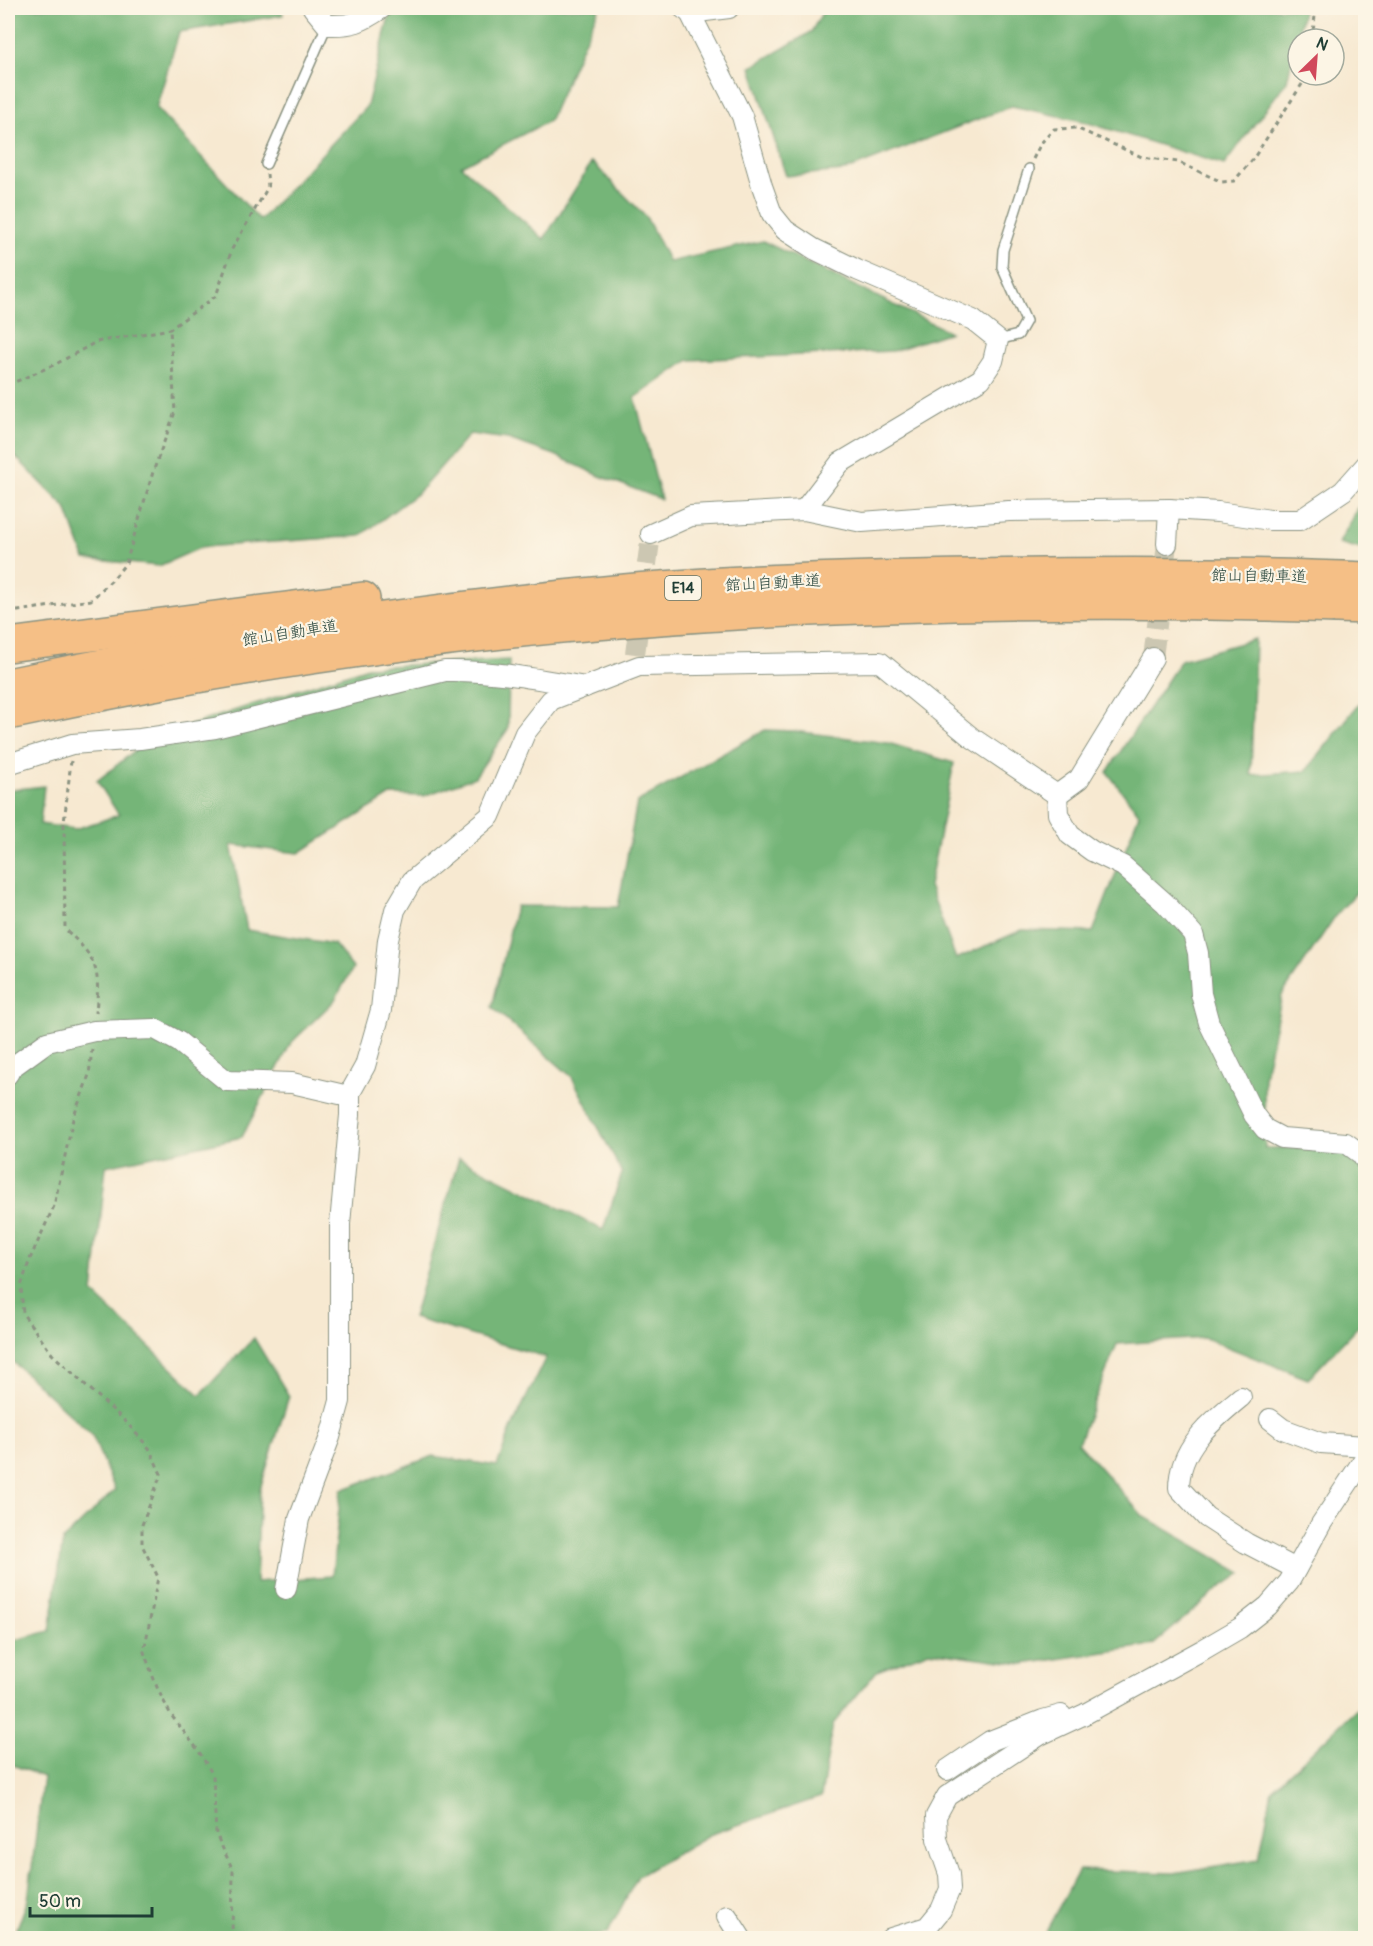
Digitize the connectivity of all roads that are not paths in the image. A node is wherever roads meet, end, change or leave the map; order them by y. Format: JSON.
{"nodes":[{"id":1,"x":313,"y":8,"type":"edge"},
{"id":2,"x":382,"y":8,"type":"edge"},
{"id":3,"x":729,"y":8,"type":"edge"},
{"id":4,"x":686,"y":10,"type":"edge"},
{"id":5,"x":327,"y":25,"type":"junction"},
{"id":6,"x":266,"y":164,"type":"road end"},
{"id":7,"x":1029,"y":169,"type":"road end"},
{"id":8,"x":998,"y":340,"type":"junction"},
{"id":9,"x":1365,"y":465,"type":"edge"},
{"id":10,"x":1169,"y":509,"type":"junction"},
{"id":11,"x":804,"y":510,"type":"junction"},
{"id":12,"x":651,"y":534,"type":"dead end"},
{"id":13,"x":1167,"y":544,"type":"tunnel mouth"},
{"id":14,"x":875,"y":577,"type":"junction"},
{"id":15,"x":1365,"y":579,"type":"edge"},
{"id":16,"x":1365,"y":607,"type":"edge"},
{"id":17,"x":225,"y":618,"type":"junction"},
{"id":18,"x":8,"y":629,"type":"edge"},
{"id":19,"x":8,"y":645,"type":"edge"},
{"id":20,"x":1153,"y":658,"type":"tunnel mouth"},
{"id":21,"x":186,"y":678,"type":"junction"},
{"id":22,"x":8,"y":685,"type":"edge"},
{"id":23,"x":585,"y":687,"type":"junction"},
{"id":24,"x":8,"y":713,"type":"edge"},
{"id":25,"x":8,"y":735,"type":"edge"},
{"id":26,"x":8,"y":764,"type":"edge"},
{"id":27,"x":1057,"y":795,"type":"junction"},
{"id":28,"x":8,"y":1074,"type":"edge"},
{"id":29,"x":350,"y":1093,"type":"junction"},
{"id":30,"x":1365,"y":1162,"type":"edge"},
{"id":31,"x":1241,"y":1397,"type":"dead end"},
{"id":32,"x":1270,"y":1419,"type":"dead end"},
{"id":33,"x":1365,"y":1446,"type":"edge"},
{"id":34,"x":1365,"y":1456,"type":"edge"},
{"id":35,"x":1296,"y":1569,"type":"junction"},
{"id":36,"x":286,"y":1589,"type":"dead end"},
{"id":37,"x":1084,"y":1714,"type":"junction"},
{"id":38,"x":947,"y":1770,"type":"dead end"},
{"id":39,"x":727,"y":1917,"type":"dead end"},
{"id":40,"x":930,"y":1932,"type":"edge"},
{"id":41,"x":741,"y":1938,"type":"edge"},
{"id":42,"x":891,"y":1938,"type":"edge"}],
"edges":[{"from":1,"to":5,"type":"street"},
{"from":2,"to":5,"type":"street"},
{"from":3,"to":4,"type":"street"},
{"from":4,"to":8,"type":"street"},
{"from":5,"to":6,"type":"lane"},
{"from":7,"to":8,"type":"lane"},
{"from":8,"to":11,"type":"street"},
{"from":9,"to":10,"type":"street"},
{"from":10,"to":11,"type":"street"},
{"from":10,"to":13,"type":"street"},
{"from":11,"to":12,"type":"street"},
{"from":14,"to":15,"type":"highway","name":"館山自動車道","number":"E14"},
{"from":14,"to":17,"type":"highway"},
{"from":14,"to":22,"type":"highway","name":"館山自動車道","number":"E14"},
{"from":16,"to":21,"type":"highway","name":"館山自動車道","number":"E14"},
{"from":17,"to":18,"type":"highway"},
{"from":17,"to":19,"type":"highway"},
{"from":20,"to":27,"type":"street"},
{"from":21,"to":24,"type":"highway","name":"館山自動車道","number":"E14"},
{"from":21,"to":25,"type":"highway"},
{"from":23,"to":26,"type":"street"},
{"from":23,"to":27,"type":"street"},
{"from":23,"to":29,"type":"street"},
{"from":27,"to":30,"type":"street"},
{"from":28,"to":29,"type":"street"},
{"from":29,"to":36,"type":"street"},
{"from":31,"to":35,"type":"street"},
{"from":32,"to":33,"type":"street"},
{"from":34,"to":35,"type":"street"},
{"from":35,"to":37,"type":"street"},
{"from":37,"to":38,"type":"street"},
{"from":37,"to":40,"type":"street"},
{"from":39,"to":41,"type":"street"},
{"from":40,"to":42,"type":"street"}]}
